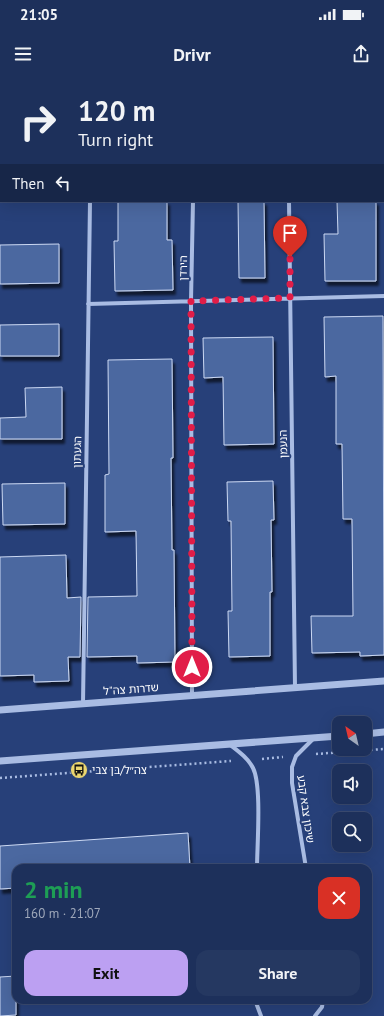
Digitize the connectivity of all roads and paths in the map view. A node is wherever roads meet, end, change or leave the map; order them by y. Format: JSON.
{"nodes":[{"id":1,"x":90,"y":202,"type":"edge"},
{"id":2,"x":193,"y":202,"type":"edge"},
{"id":3,"x":289,"y":202,"type":"edge"},
{"id":4,"x":384,"y":296,"type":"edge"},
{"id":5,"x":290,"y":298,"type":"junction"},
{"id":6,"x":191,"y":301,"type":"junction"},
{"id":7,"x":88,"y":304,"type":"junction"},
{"id":8,"x":384,"y":681,"type":"edge"},
{"id":9,"x":295,"y":687,"type":"junction"},
{"id":10,"x":192,"y":695,"type":"junction"},
{"id":11,"x":83,"y":704,"type":"junction"},
{"id":12,"x":0,"y":710,"type":"edge"},
{"id":13,"x":384,"y":732,"type":"edge"},
{"id":14,"x":372,"y":733,"type":"edge"},
{"id":15,"x":332,"y":737,"type":"edge"},
{"id":16,"x":315,"y":738,"type":"junction"},
{"id":17,"x":229,"y":744,"type":"junction"},
{"id":18,"x":384,"y":749,"type":"edge"},
{"id":19,"x":296,"y":756,"type":"junction"},
{"id":20,"x":248,"y":760,"type":"junction"},
{"id":21,"x":0,"y":761,"type":"edge"},
{"id":22,"x":0,"y":778,"type":"edge"},
{"id":23,"x":256,"y":864,"type":"edge"},
{"id":24,"x":305,"y":864,"type":"edge"},
{"id":25,"x":256,"y":1004,"type":"edge"},
{"id":26,"x":323,"y":1004,"type":"edge"},
{"id":27,"x":261,"y":1016,"type":"edge"},
{"id":28,"x":315,"y":1016,"type":"edge"}],
"edges":[{"from":1,"to":7,"type":"street","name":"הגעתון"},
{"from":2,"to":6,"type":"street","name":"הירדן"},
{"from":3,"to":5,"type":"street","name":"הנעמן"},
{"from":4,"to":5,"type":"street"},
{"from":5,"to":6,"type":"street"},
{"from":5,"to":9,"type":"street","name":"הנעמן"},
{"from":6,"to":7,"type":"street"},
{"from":6,"to":10,"type":"street","name":"הירדן"},
{"from":7,"to":11,"type":"street","name":"הגעתון"},
{"from":8,"to":9,"type":"street","name":"שדרות צה\"ל"},
{"from":9,"to":10,"type":"street","name":"שדרות צה\"ל"},
{"from":10,"to":11,"type":"street","name":"שדרות צה\"ל"},
{"from":11,"to":12,"type":"street","name":"שדרות צה\"ל"},
{"from":13,"to":14,"type":"street"},
{"from":15,"to":16,"type":"street"},
{"from":16,"to":17,"type":"street"},
{"from":16,"to":19,"type":"street"},
{"from":17,"to":20,"type":"street"},
{"from":17,"to":21,"type":"street"},
{"from":18,"to":19,"type":"path"},
{"from":19,"to":20,"type":"path"},
{"from":19,"to":24,"type":"street","name":"שיכון צבא קבע"},
{"from":20,"to":22,"type":"path"},
{"from":20,"to":23,"type":"street"},
{"from":25,"to":27,"type":"street"},
{"from":26,"to":28,"type":"street"}]}
